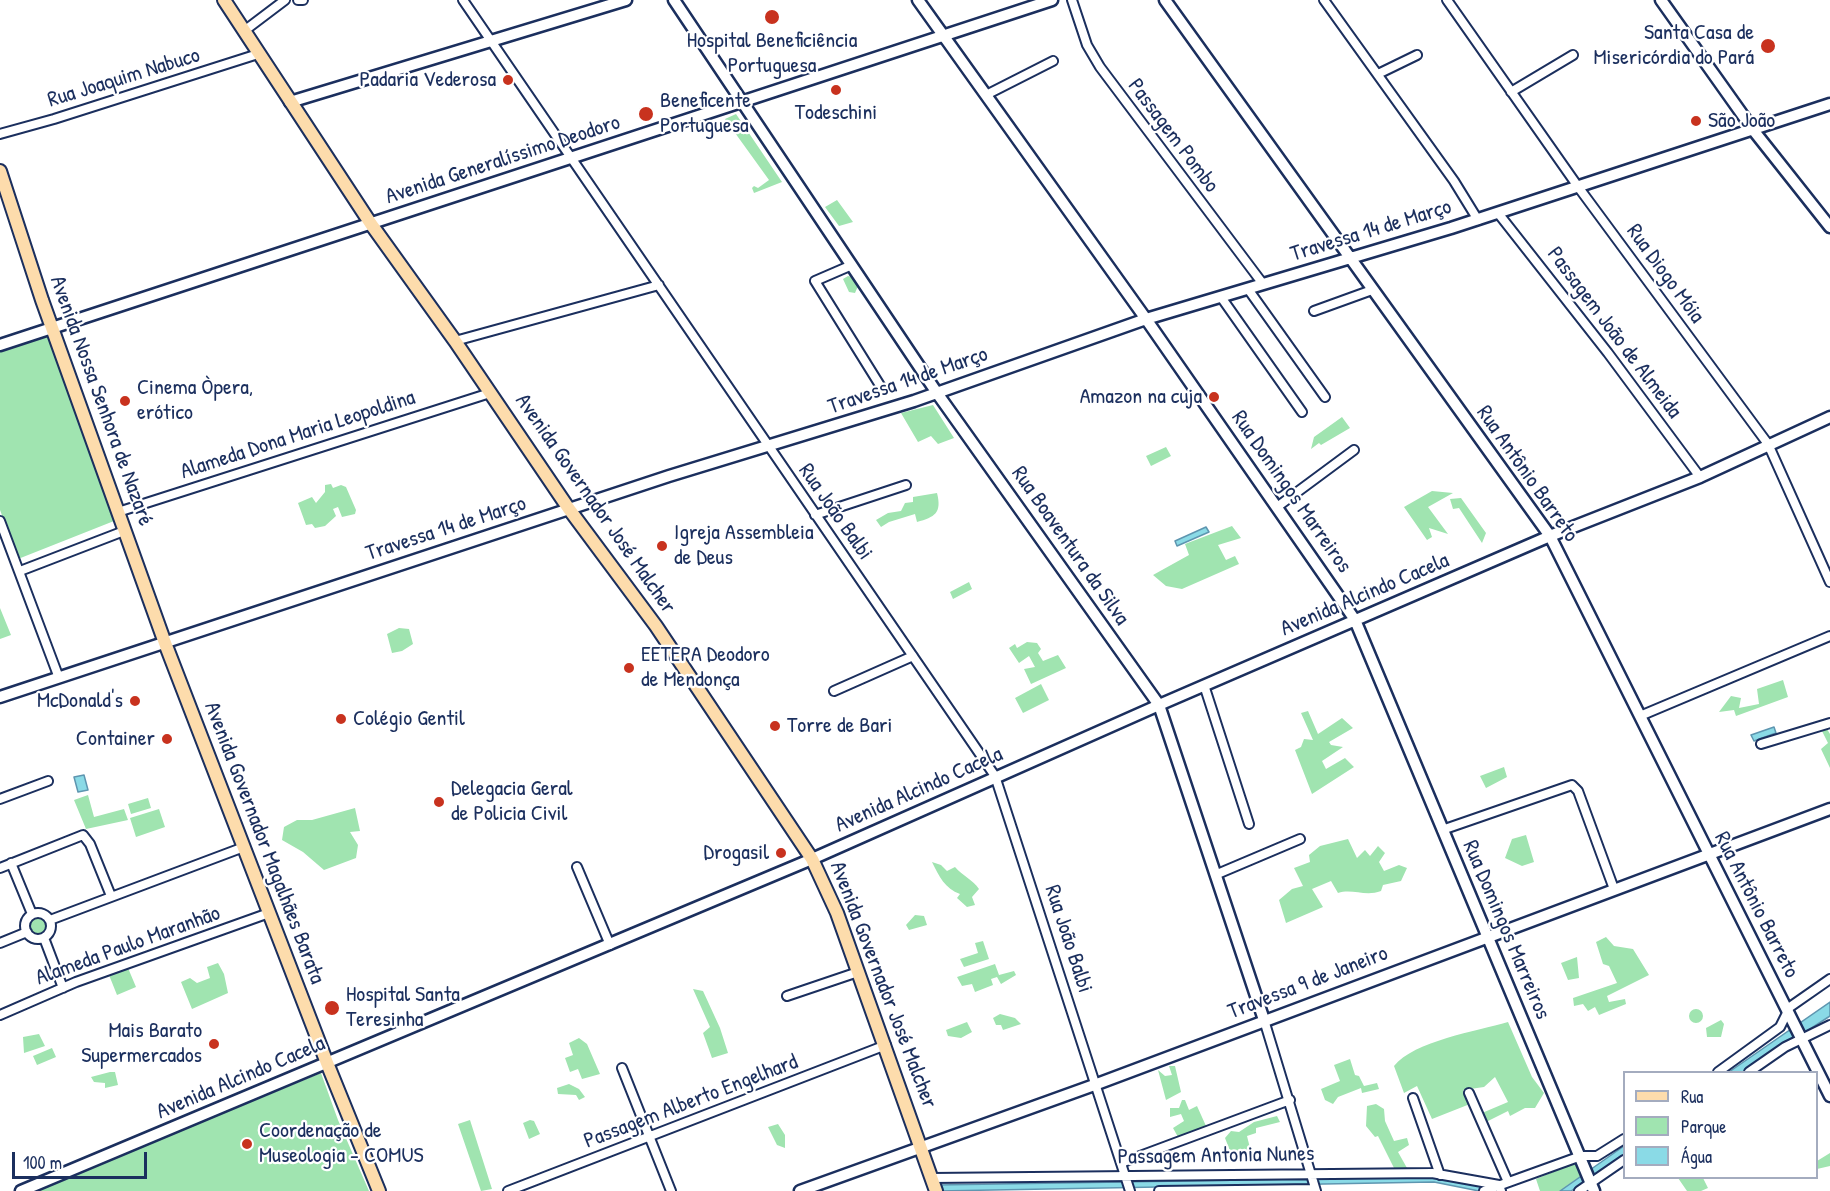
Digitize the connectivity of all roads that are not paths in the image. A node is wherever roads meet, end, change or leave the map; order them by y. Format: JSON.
{"nodes":[{"id":1,"x":224,"y":0,"type":"edge"},
{"id":2,"x":285,"y":0,"type":"edge"},
{"id":3,"x":298,"y":0,"type":"edge"},
{"id":4,"x":303,"y":0,"type":"edge"},
{"id":5,"x":463,"y":0,"type":"edge"},
{"id":6,"x":626,"y":0,"type":"edge"},
{"id":7,"x":674,"y":0,"type":"edge"},
{"id":8,"x":918,"y":0,"type":"edge"},
{"id":9,"x":1052,"y":0,"type":"edge"},
{"id":10,"x":1072,"y":0,"type":"edge"},
{"id":11,"x":1165,"y":0,"type":"edge"},
{"id":12,"x":1324,"y":0,"type":"edge"},
{"id":13,"x":1447,"y":0,"type":"edge"},
{"id":14,"x":1661,"y":0,"type":"edge"},
{"id":15,"x":244,"y":31,"type":"junction"},
{"id":16,"x":944,"y":36,"type":"junction"},
{"id":17,"x":491,"y":40,"type":"junction"},
{"id":18,"x":258,"y":54,"type":"junction"},
{"id":19,"x":1417,"y":55,"type":"dead end"},
{"id":20,"x":1573,"y":56,"type":"dead end"},
{"id":21,"x":1053,"y":61,"type":"dead end"},
{"id":22,"x":1378,"y":75,"type":"junction"},
{"id":23,"x":1511,"y":92,"type":"junction"},
{"id":24,"x":986,"y":95,"type":"junction"},
{"id":25,"x":742,"y":101,"type":"junction"},
{"id":26,"x":290,"y":102,"type":"junction"},
{"id":27,"x":1830,"y":104,"type":"edge"},
{"id":28,"x":1754,"y":131,"type":"junction"},
{"id":29,"x":0,"y":134,"type":"edge"},
{"id":30,"x":571,"y":158,"type":"junction"},
{"id":31,"x":0,"y":171,"type":"edge"},
{"id":32,"x":1579,"y":188,"type":"junction"},
{"id":33,"x":1498,"y":213,"type":"junction"},
{"id":34,"x":1478,"y":220,"type":"junction"},
{"id":35,"x":371,"y":224,"type":"junction"},
{"id":36,"x":1830,"y":227,"type":"edge"},
{"id":37,"x":1349,"y":258,"type":"junction"},
{"id":38,"x":852,"y":265,"type":"junction"},
{"id":39,"x":1263,"y":284,"type":"junction"},
{"id":40,"x":659,"y":285,"type":"junction"},
{"id":41,"x":1248,"y":289,"type":"junction"},
{"id":42,"x":1372,"y":290,"type":"junction"},
{"id":43,"x":1221,"y":297,"type":"junction"},
{"id":44,"x":1314,"y":311,"type":"dead end"},
{"id":45,"x":1146,"y":319,"type":"junction"},
{"id":46,"x":52,"y":327,"type":"junction"},
{"id":47,"x":455,"y":341,"type":"junction"},
{"id":48,"x":0,"y":345,"type":"edge"},
{"id":49,"x":881,"y":387,"type":"dead end"},
{"id":50,"x":490,"y":393,"type":"junction"},
{"id":51,"x":937,"y":393,"type":"junction"},
{"id":52,"x":1325,"y":397,"type":"dead end"},
{"id":53,"x":1302,"y":412,"type":"dead end"},
{"id":54,"x":1830,"y":417,"type":"edge"},
{"id":55,"x":1768,"y":444,"type":"junction"},
{"id":56,"x":769,"y":447,"type":"junction"},
{"id":57,"x":1354,"y":450,"type":"dead end"},
{"id":58,"x":1700,"y":477,"type":"junction"},
{"id":59,"x":906,"y":486,"type":"dead end"},
{"id":60,"x":1277,"y":507,"type":"junction"},
{"id":61,"x":569,"y":509,"type":"junction"},
{"id":62,"x":118,"y":512,"type":"junction"},
{"id":63,"x":815,"y":514,"type":"junction"},
{"id":64,"x":0,"y":521,"type":"edge"},
{"id":65,"x":124,"y":531,"type":"junction"},
{"id":66,"x":1550,"y":536,"type":"junction"},
{"id":67,"x":20,"y":571,"type":"junction"},
{"id":68,"x":1830,"y":582,"type":"edge"},
{"id":69,"x":1355,"y":620,"type":"junction"},
{"id":70,"x":1830,"y":636,"type":"edge"},
{"id":71,"x":165,"y":643,"type":"junction"},
{"id":72,"x":913,"y":656,"type":"junction"},
{"id":73,"x":59,"y":678,"type":"junction"},
{"id":74,"x":1203,"y":686,"type":"junction"},
{"id":75,"x":834,"y":691,"type":"dead end"},
{"id":76,"x":0,"y":697,"type":"edge"},
{"id":77,"x":1159,"y":705,"type":"junction"},
{"id":78,"x":1640,"y":716,"type":"junction"},
{"id":79,"x":1830,"y":723,"type":"edge"},
{"id":80,"x":1761,"y":744,"type":"dead end"},
{"id":81,"x":995,"y":776,"type":"junction"},
{"id":82,"x":48,"y":781,"type":"dead end"},
{"id":83,"x":0,"y":799,"type":"edge"},
{"id":84,"x":1830,"y":809,"type":"edge"},
{"id":85,"x":1249,"y":824,"type":"dead end"},
{"id":86,"x":1442,"y":830,"type":"junction"},
{"id":87,"x":1300,"y":839,"type":"dead end"},
{"id":88,"x":244,"y":847,"type":"junction"},
{"id":89,"x":1708,"y":854,"type":"junction"},
{"id":90,"x":812,"y":859,"type":"junction"},
{"id":91,"x":11,"y":863,"type":"junction"},
{"id":92,"x":577,"y":867,"type":"dead end"},
{"id":93,"x":0,"y":868,"type":"edge"},
{"id":94,"x":1215,"y":875,"type":"junction"},
{"id":95,"x":1614,"y":889,"type":"junction"},
{"id":96,"x":111,"y":896,"type":"junction"},
{"id":97,"x":269,"y":913,"type":"junction"},
{"id":98,"x":32,"y":914,"type":"junction"},
{"id":99,"x":51,"y":920,"type":"junction"},
{"id":100,"x":27,"y":932,"type":"junction"},
{"id":101,"x":1488,"y":936,"type":"junction"},
{"id":102,"x":44,"y":938,"type":"junction"},
{"id":103,"x":0,"y":944,"type":"edge"},
{"id":104,"x":610,"y":945,"type":"junction"},
{"id":105,"x":858,"y":972,"type":"junction"},
{"id":106,"x":1830,"y":979,"type":"edge"},
{"id":107,"x":63,"y":988,"type":"junction"},
{"id":108,"x":787,"y":996,"type":"dead end"},
{"id":109,"x":1787,"y":1011,"type":"junction"},
{"id":110,"x":0,"y":1015,"type":"edge"},
{"id":111,"x":1264,"y":1020,"type":"junction"},
{"id":112,"x":1830,"y":1025,"type":"edge"},
{"id":113,"x":1802,"y":1038,"type":"junction"},
{"id":114,"x":886,"y":1045,"type":"junction"},
{"id":115,"x":327,"y":1064,"type":"junction"},
{"id":116,"x":622,"y":1068,"type":"dead end"},
{"id":117,"x":1719,"y":1071,"type":"edge"},
{"id":118,"x":1750,"y":1071,"type":"edge"},
{"id":119,"x":1818,"y":1071,"type":"edge"},
{"id":120,"x":1818,"y":1071,"type":"edge"},
{"id":121,"x":1097,"y":1084,"type":"junction"},
{"id":122,"x":1470,"y":1093,"type":"dead end"},
{"id":123,"x":1830,"y":1096,"type":"edge"},
{"id":124,"x":1413,"y":1098,"type":"dead end"},
{"id":125,"x":1290,"y":1100,"type":"junction"},
{"id":126,"x":649,"y":1138,"type":"junction"},
{"id":127,"x":1623,"y":1140,"type":"edge"},
{"id":128,"x":923,"y":1146,"type":"junction"},
{"id":129,"x":1582,"y":1158,"type":"junction"},
{"id":130,"x":1623,"y":1161,"type":"edge"},
{"id":131,"x":1121,"y":1163,"type":"junction"},
{"id":132,"x":1311,"y":1173,"type":"junction"},
{"id":133,"x":1440,"y":1174,"type":"junction"},
{"id":134,"x":1126,"y":1177,"type":"junction"},
{"id":135,"x":932,"y":1178,"type":"junction"},
{"id":136,"x":1508,"y":1182,"type":"junction"},
{"id":137,"x":1592,"y":1186,"type":"edge"},
{"id":138,"x":1498,"y":1188,"type":"edge"},
{"id":139,"x":1316,"y":1190,"type":"edge"},
{"id":140,"x":21,"y":1191,"type":"edge"},
{"id":141,"x":379,"y":1191,"type":"edge"},
{"id":142,"x":508,"y":1191,"type":"edge"},
{"id":143,"x":671,"y":1191,"type":"edge"},
{"id":144,"x":800,"y":1191,"type":"edge"},
{"id":145,"x":936,"y":1191,"type":"edge"},
{"id":146,"x":1129,"y":1191,"type":"edge"},
{"id":147,"x":1159,"y":1191,"type":"edge"},
{"id":148,"x":1484,"y":1191,"type":"edge"},
{"id":149,"x":1579,"y":1191,"type":"edge"}],
"edges":[{"from":1,"to":15,"type":"main road","name":"Avenida Governador José Malcher"},
{"from":2,"to":15,"type":"street"},
{"from":3,"to":4,"type":"street"},
{"from":5,"to":17,"type":"street","name":"Rua João Balbi"},
{"from":6,"to":17,"type":"street"},
{"from":7,"to":25,"type":"street","name":"Rua Boaventura da Silva"},
{"from":8,"to":16,"type":"street","name":"Rua Domingos Marreiros"},
{"from":9,"to":16,"type":"street","name":"Avenida Generalíssimo Deodoro"},
{"from":10,"to":39,"type":"street","name":"Passagem Pombo"},
{"from":11,"to":37,"type":"street","name":"Rua Antônio Barreto"},
{"from":12,"to":22,"type":"street"},
{"from":13,"to":23,"type":"street","name":"Rua Diogo Móia"},
{"from":14,"to":28,"type":"street"},
{"from":15,"to":18,"type":"main road","name":"Avenida Governador José Malcher"},
{"from":16,"to":24,"type":"street","name":"Rua Domingos Marreiros"},
{"from":16,"to":25,"type":"street","name":"Avenida Generalíssimo Deodoro"},
{"from":17,"to":26,"type":"street"},
{"from":17,"to":30,"type":"street","name":"Rua João Balbi"},
{"from":18,"to":26,"type":"main road","name":"Avenida Governador José Malcher"},
{"from":18,"to":29,"type":"street","name":"Rua Joaquim Nabuco"},
{"from":19,"to":22,"type":"street"},
{"from":20,"to":23,"type":"street"},
{"from":21,"to":24,"type":"street"},
{"from":22,"to":34,"type":"street"},
{"from":23,"to":32,"type":"street","name":"Rua Diogo Móia"},
{"from":24,"to":45,"type":"street","name":"Rua Domingos Marreiros"},
{"from":25,"to":30,"type":"street","name":"Avenida Generalíssimo Deodoro"},
{"from":25,"to":38,"type":"street","name":"Rua Boaventura da Silva"},
{"from":26,"to":35,"type":"main road","name":"Avenida Governador José Malcher"},
{"from":27,"to":28,"type":"street","name":"Travessa 14 de Março"},
{"from":28,"to":32,"type":"street","name":"Travessa 14 de Março"},
{"from":28,"to":36,"type":"street"},
{"from":30,"to":35,"type":"street","name":"Avenida Generalíssimo Deodoro"},
{"from":30,"to":40,"type":"street","name":"Rua João Balbi"},
{"from":31,"to":46,"type":"main road","name":"Avenida Nossa Senhora de Nazaré"},
{"from":32,"to":33,"type":"street","name":"Travessa 14 de Março"},
{"from":32,"to":55,"type":"street","name":"Rua Diogo Móia"},
{"from":33,"to":34,"type":"street","name":"Travessa 14 de Março"},
{"from":33,"to":58,"type":"street","name":"Passagem João de Almeida"},
{"from":34,"to":37,"type":"street","name":"Travessa 14 de Março"},
{"from":35,"to":46,"type":"street","name":"Avenida Generalíssimo Deodoro"},
{"from":35,"to":47,"type":"main road","name":"Avenida Governador José Malcher"},
{"from":37,"to":39,"type":"street","name":"Travessa 14 de Março"},
{"from":37,"to":42,"type":"street","name":"Rua Antônio Barreto"},
{"from":38,"to":49,"type":"street"},
{"from":38,"to":51,"type":"street","name":"Rua Boaventura da Silva"},
{"from":39,"to":41,"type":"street","name":"Travessa 14 de Março"},
{"from":40,"to":47,"type":"street"},
{"from":40,"to":56,"type":"street","name":"Rua João Balbi"},
{"from":41,"to":43,"type":"street","name":"Travessa 14 de Março"},
{"from":41,"to":52,"type":"street"},
{"from":42,"to":44,"type":"street"},
{"from":42,"to":66,"type":"street","name":"Rua Antônio Barreto"},
{"from":43,"to":45,"type":"street","name":"Travessa 14 de Março"},
{"from":43,"to":53,"type":"street"},
{"from":45,"to":51,"type":"street","name":"Travessa 14 de Março"},
{"from":45,"to":60,"type":"street","name":"Rua Domingos Marreiros"},
{"from":46,"to":48,"type":"street","name":"Avenida Generalíssimo Deodoro"},
{"from":46,"to":62,"type":"main road","name":"Avenida Nossa Senhora de Nazaré"},
{"from":47,"to":50,"type":"main road","name":"Avenida Governador José Malcher"},
{"from":50,"to":61,"type":"main road","name":"Avenida Governador José Malcher"},
{"from":50,"to":62,"type":"street","name":"Alameda Dona Maria Leopoldina"},
{"from":51,"to":56,"type":"street","name":"Travessa 14 de Março"},
{"from":51,"to":77,"type":"street","name":"Rua Boaventura da Silva"},
{"from":54,"to":55,"type":"street","name":"Avenida Alcindo Cacela"},
{"from":55,"to":58,"type":"street","name":"Avenida Alcindo Cacela"},
{"from":55,"to":68,"type":"street","name":"Rua Diogo Móia"},
{"from":56,"to":61,"type":"street","name":"Travessa 14 de Março"},
{"from":56,"to":63,"type":"street","name":"Rua João Balbi"},
{"from":57,"to":60,"type":"street"},
{"from":58,"to":66,"type":"street","name":"Avenida Alcindo Cacela"},
{"from":59,"to":63,"type":"street"},
{"from":60,"to":69,"type":"street","name":"Rua Domingos Marreiros"},
{"from":61,"to":71,"type":"street","name":"Travessa 14 de Março"},
{"from":61,"to":90,"type":"main road","name":"Avenida Governador José Malcher"},
{"from":62,"to":65,"type":"main road","name":"Avenida Nossa Senhora de Nazaré"},
{"from":63,"to":72,"type":"street","name":"Rua João Balbi"},
{"from":64,"to":67,"type":"street"},
{"from":65,"to":67,"type":"street"},
{"from":65,"to":71,"type":"main road","name":"Avenida Nossa Senhora de Nazaré"},
{"from":66,"to":69,"type":"street","name":"Avenida Alcindo Cacela"},
{"from":66,"to":78,"type":"street","name":"Rua Antônio Barreto"},
{"from":67,"to":73,"type":"street"},
{"from":69,"to":74,"type":"street","name":"Avenida Alcindo Cacela"},
{"from":69,"to":86,"type":"street","name":"Rua Domingos Marreiros"},
{"from":70,"to":78,"type":"street"},
{"from":71,"to":73,"type":"street","name":"Travessa 14 de Março"},
{"from":71,"to":88,"type":"main road","name":"Avenida Governador Magalhães Barata"},
{"from":72,"to":75,"type":"street"},
{"from":72,"to":81,"type":"street","name":"Rua João Balbi"},
{"from":73,"to":76,"type":"street","name":"Travessa 14 de Março"},
{"from":74,"to":77,"type":"street","name":"Avenida Alcindo Cacela"},
{"from":74,"to":85,"type":"street"},
{"from":77,"to":81,"type":"street","name":"Avenida Alcindo Cacela"},
{"from":77,"to":94,"type":"street","name":"Rua Boaventura da Silva"},
{"from":78,"to":89,"type":"street","name":"Rua Antônio Barreto"},
{"from":79,"to":80,"type":"street"},
{"from":81,"to":90,"type":"street","name":"Avenida Alcindo Cacela"},
{"from":81,"to":121,"type":"street","name":"Rua João Balbi"},
{"from":82,"to":83,"type":"street"},
{"from":84,"to":89,"type":"street","name":"Travessa 9 de Janeiro"},
{"from":86,"to":95,"type":"street"},
{"from":86,"to":101,"type":"street","name":"Rua Domingos Marreiros"},
{"from":87,"to":94,"type":"street"},
{"from":88,"to":96,"type":"street"},
{"from":88,"to":97,"type":"main road","name":"Avenida Governador Magalhães Barata"},
{"from":89,"to":95,"type":"street","name":"Travessa 9 de Janeiro"},
{"from":89,"to":109,"type":"street","name":"Rua Antônio Barreto"},
{"from":90,"to":104,"type":"street","name":"Avenida Alcindo Cacela"},
{"from":90,"to":105,"type":"main road","name":"Avenida Governador José Malcher"},
{"from":91,"to":93,"type":"street"},
{"from":91,"to":96,"type":"street"},
{"from":91,"to":98,"type":"street"},
{"from":92,"to":104,"type":"street"},
{"from":94,"to":111,"type":"street","name":"Rua Boaventura da Silva"},
{"from":95,"to":101,"type":"street","name":"Travessa 9 de Janeiro"},
{"from":96,"to":99,"type":"street"},
{"from":97,"to":107,"type":"street","name":"Alameda Paulo Maranhão"},
{"from":97,"to":115,"type":"main road","name":"Avenida Governador Magalhães Barata"},
{"from":98,"to":99,"type":"street"},
{"from":98,"to":100,"type":"street"},
{"from":99,"to":102,"type":"street"},
{"from":100,"to":102,"type":"street"},
{"from":100,"to":103,"type":"street"},
{"from":101,"to":111,"type":"street","name":"Travessa 9 de Janeiro"},
{"from":101,"to":129,"type":"street","name":"Rua Domingos Marreiros"},
{"from":102,"to":107,"type":"street"},
{"from":104,"to":115,"type":"street","name":"Avenida Alcindo Cacela"},
{"from":105,"to":108,"type":"street"},
{"from":105,"to":114,"type":"main road","name":"Avenida Governador José Malcher"},
{"from":106,"to":109,"type":"street"},
{"from":107,"to":110,"type":"street","name":"Alameda Paulo Maranhão"},
{"from":109,"to":113,"type":"street","name":"Rua Antônio Barreto"},
{"from":109,"to":117,"type":"street"},
{"from":111,"to":121,"type":"street","name":"Travessa 9 de Janeiro"},
{"from":111,"to":125,"type":"street","name":"Rua Boaventura da Silva"},
{"from":112,"to":113,"type":"street"},
{"from":113,"to":118,"type":"street"},
{"from":113,"to":120,"type":"street","name":"Rua Antônio Barreto"},
{"from":114,"to":126,"type":"street","name":"Passagem Alberto Engelhard"},
{"from":114,"to":128,"type":"main road","name":"Avenida Governador José Malcher"},
{"from":115,"to":140,"type":"street","name":"Avenida Alcindo Cacela"},
{"from":115,"to":141,"type":"main road","name":"Avenida Governador Magalhães Barata"},
{"from":116,"to":126,"type":"street"},
{"from":119,"to":123,"type":"street","name":"Rua Antônio Barreto"},
{"from":121,"to":128,"type":"street","name":"Travessa 9 de Janeiro"},
{"from":121,"to":131,"type":"street","name":"Rua João Balbi"},
{"from":122,"to":136,"type":"street"},
{"from":124,"to":133,"type":"street"},
{"from":125,"to":131,"type":"street"},
{"from":125,"to":132,"type":"street","name":"Rua Boaventura da Silva"},
{"from":126,"to":142,"type":"street","name":"Passagem Alberto Engelhard"},
{"from":126,"to":143,"type":"street"},
{"from":127,"to":129,"type":"street"},
{"from":128,"to":135,"type":"main road","name":"Avenida Governador José Malcher"},
{"from":128,"to":144,"type":"street","name":"Travessa 9 de Janeiro"},
{"from":129,"to":136,"type":"street"},
{"from":129,"to":137,"type":"street","name":"Rua Domingos Marreiros"},
{"from":130,"to":137,"type":"street"},
{"from":131,"to":134,"type":"street","name":"Rua João Balbi"},
{"from":132,"to":133,"type":"street","name":"Passagem Antonia Nunes"},
{"from":132,"to":134,"type":"street","name":"Passagem Antonia Nunes"},
{"from":132,"to":139,"type":"street","name":"Rua Boaventura da Silva"},
{"from":133,"to":138,"type":"street","name":"Passagem Antonia Nunes"},
{"from":134,"to":135,"type":"street","name":"Passagem Antonia Nunes"},
{"from":134,"to":146,"type":"street","name":"Rua João Balbi"},
{"from":135,"to":145,"type":"main road","name":"Avenida Governador José Malcher"},
{"from":136,"to":138,"type":"street"},
{"from":137,"to":149,"type":"street"},
{"from":138,"to":148,"type":"street"},
{"from":139,"to":147,"type":"street"}]}
